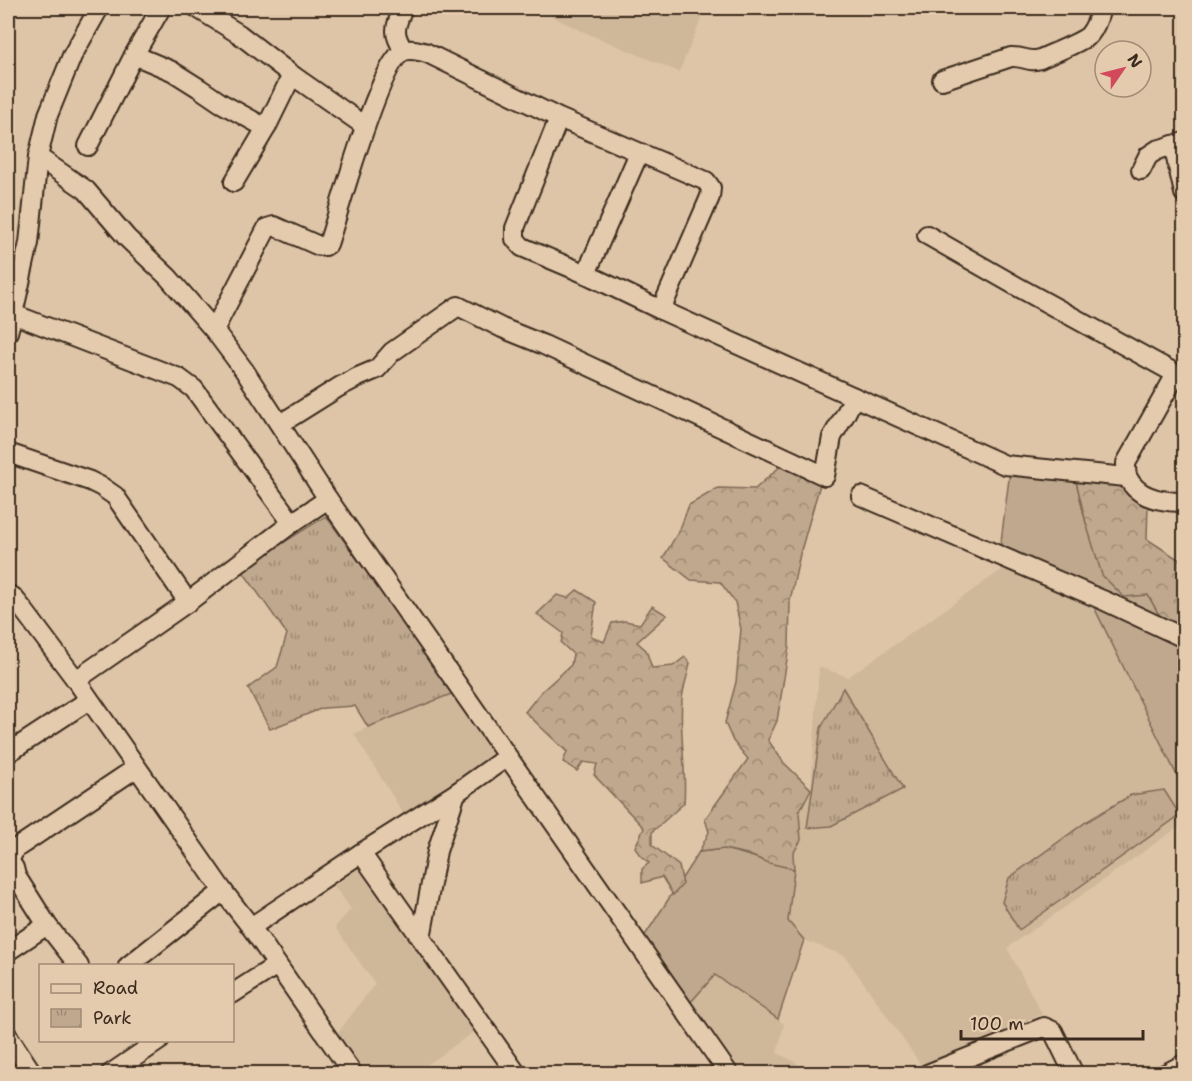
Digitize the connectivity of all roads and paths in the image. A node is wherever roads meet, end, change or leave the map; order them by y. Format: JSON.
{"nodes":[{"id":1,"x":96,"y":8,"type":"edge"},
{"id":2,"x":161,"y":8,"type":"edge"},
{"id":3,"x":197,"y":8,"type":"edge"},
{"id":4,"x":403,"y":8,"type":"edge"},
{"id":5,"x":1101,"y":8,"type":"edge"},
{"id":6,"x":404,"y":51,"type":"junction"},
{"id":7,"x":134,"y":55,"type":"junction"},
{"id":8,"x":292,"y":75,"type":"junction"},
{"id":9,"x":942,"y":80,"type":"dead end"},
{"id":10,"x":559,"y":118,"type":"junction"},
{"id":11,"x":365,"y":126,"type":"junction"},
{"id":12,"x":266,"y":128,"type":"junction"},
{"id":13,"x":1179,"y":144,"type":"edge"},
{"id":14,"x":88,"y":146,"type":"dead end"},
{"id":15,"x":639,"y":153,"type":"junction"},
{"id":16,"x":38,"y":157,"type":"junction"},
{"id":17,"x":1141,"y":170,"type":"dead end"},
{"id":18,"x":234,"y":182,"type":"dead end"},
{"id":19,"x":1185,"y":193,"type":"edge"},
{"id":20,"x":927,"y":235,"type":"dead end"},
{"id":21,"x":586,"y":274,"type":"junction"},
{"id":22,"x":661,"y":310,"type":"junction"},
{"id":23,"x":10,"y":323,"type":"edge"},
{"id":24,"x":214,"y":330,"type":"junction"},
{"id":25,"x":854,"y":397,"type":"junction"},
{"id":26,"x":280,"y":424,"type":"junction"},
{"id":27,"x":8,"y":453,"type":"edge"},
{"id":28,"x":1126,"y":477,"type":"junction"},
{"id":29,"x":861,"y":496,"type":"dead end"},
{"id":30,"x":328,"y":499,"type":"junction"},
{"id":31,"x":1185,"y":502,"type":"edge"},
{"id":32,"x":292,"y":523,"type":"junction"},
{"id":33,"x":8,"y":594,"type":"edge"},
{"id":34,"x":188,"y":602,"type":"junction"},
{"id":35,"x":1185,"y":638,"type":"edge"},
{"id":36,"x":76,"y":680,"type":"junction"},
{"id":37,"x":90,"y":700,"type":"junction"},
{"id":38,"x":8,"y":753,"type":"edge"},
{"id":39,"x":507,"y":757,"type":"junction"},
{"id":40,"x":136,"y":768,"type":"junction"},
{"id":41,"x":456,"y":793,"type":"junction"},
{"id":42,"x":361,"y":853,"type":"junction"},
{"id":43,"x":223,"y":891,"type":"junction"},
{"id":44,"x":47,"y":925,"type":"junction"},
{"id":45,"x":250,"y":927,"type":"junction"},
{"id":46,"x":421,"y":938,"type":"junction"},
{"id":47,"x":8,"y":951,"type":"edge"},
{"id":48,"x":77,"y":964,"type":"edge"},
{"id":49,"x":131,"y":964,"type":"edge"},
{"id":50,"x":277,"y":965,"type":"junction"},
{"id":51,"x":234,"y":993,"type":"edge"},
{"id":52,"x":8,"y":1036,"type":"edge"},
{"id":53,"x":158,"y":1042,"type":"edge"},
{"id":54,"x":1185,"y":1064,"type":"edge"},
{"id":55,"x":353,"y":1073,"type":"edge"},
{"id":56,"x":33,"y":1074,"type":"edge"},
{"id":57,"x":110,"y":1074,"type":"edge"},
{"id":58,"x":517,"y":1074,"type":"edge"},
{"id":59,"x":729,"y":1074,"type":"edge"},
{"id":60,"x":927,"y":1074,"type":"edge"},
{"id":61,"x":1074,"y":1074,"type":"edge"},
{"id":62,"x":1165,"y":1074,"type":"edge"}],
"edges":[{"from":1,"to":16,"type":"street"},
{"from":2,"to":7,"type":"street"},
{"from":3,"to":8,"type":"street"},
{"from":4,"to":6,"type":"street"},
{"from":5,"to":9,"type":"street"},
{"from":6,"to":10,"type":"street"},
{"from":6,"to":11,"type":"street"},
{"from":7,"to":12,"type":"street"},
{"from":7,"to":14,"type":"street"},
{"from":8,"to":11,"type":"street"},
{"from":8,"to":12,"type":"street"},
{"from":10,"to":15,"type":"street"},
{"from":10,"to":21,"type":"street"},
{"from":11,"to":24,"type":"street"},
{"from":12,"to":18,"type":"street"},
{"from":13,"to":17,"type":"street"},
{"from":13,"to":19,"type":"street"},
{"from":15,"to":21,"type":"street"},
{"from":15,"to":22,"type":"street"},
{"from":16,"to":23,"type":"street"},
{"from":16,"to":24,"type":"street"},
{"from":20,"to":28,"type":"street"},
{"from":21,"to":22,"type":"street"},
{"from":22,"to":25,"type":"street"},
{"from":23,"to":32,"type":"street"},
{"from":24,"to":26,"type":"street"},
{"from":25,"to":26,"type":"street"},
{"from":25,"to":28,"type":"street"},
{"from":26,"to":30,"type":"street"},
{"from":27,"to":34,"type":"street"},
{"from":28,"to":31,"type":"street"},
{"from":29,"to":35,"type":"street"},
{"from":30,"to":32,"type":"street"},
{"from":30,"to":39,"type":"street"},
{"from":32,"to":34,"type":"street"},
{"from":33,"to":36,"type":"street"},
{"from":34,"to":36,"type":"street"},
{"from":36,"to":37,"type":"street"},
{"from":37,"to":38,"type":"street"},
{"from":37,"to":40,"type":"street"},
{"from":39,"to":41,"type":"street"},
{"from":39,"to":59,"type":"street"},
{"from":40,"to":43,"type":"street"},
{"from":40,"to":44,"type":"street"},
{"from":41,"to":42,"type":"street"},
{"from":41,"to":46,"type":"street"},
{"from":42,"to":45,"type":"street"},
{"from":42,"to":46,"type":"street"},
{"from":43,"to":45,"type":"street"},
{"from":43,"to":49,"type":"street"},
{"from":44,"to":47,"type":"street"},
{"from":44,"to":48,"type":"street"},
{"from":45,"to":50,"type":"street"},
{"from":46,"to":58,"type":"street"},
{"from":50,"to":51,"type":"street"},
{"from":50,"to":55,"type":"street"},
{"from":52,"to":56,"type":"street"},
{"from":53,"to":57,"type":"street"},
{"from":54,"to":62,"type":"street"},
{"from":60,"to":61,"type":"street"}]}
